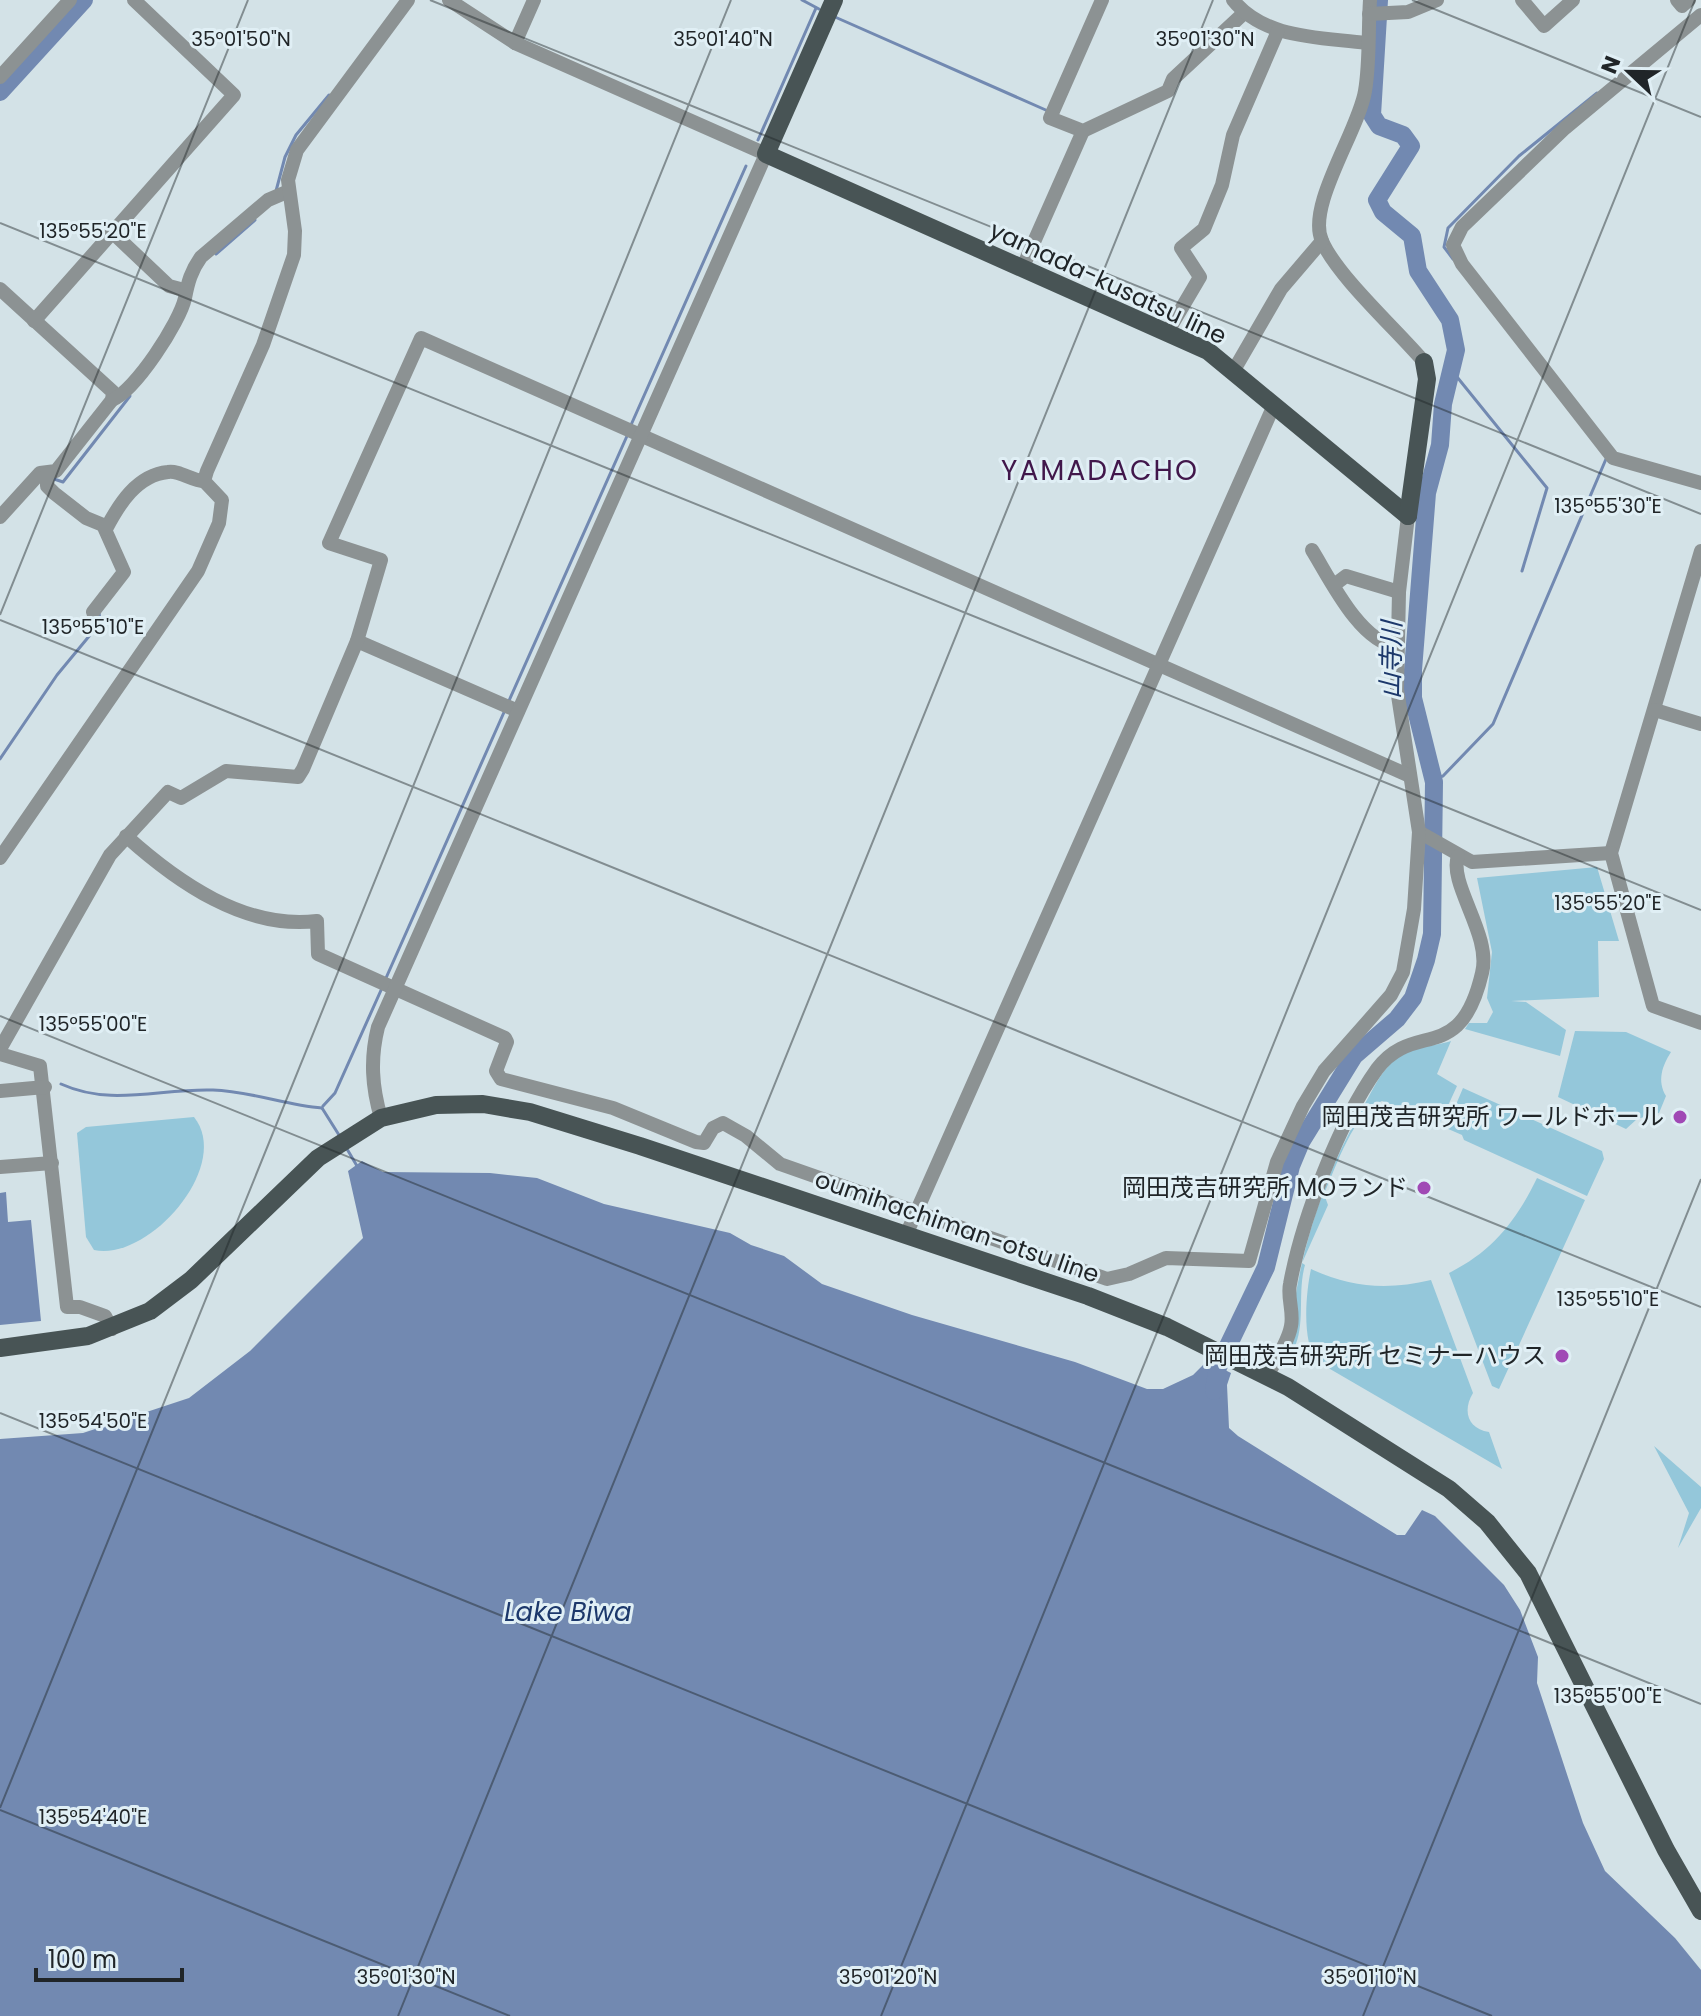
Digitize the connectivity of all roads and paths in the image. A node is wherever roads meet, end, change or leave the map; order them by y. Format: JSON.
{"nodes":[{"id":1,"x":70,"y":0,"type":"edge"},
{"id":2,"x":134,"y":0,"type":"edge"},
{"id":3,"x":408,"y":0,"type":"edge"},
{"id":4,"x":449,"y":0,"type":"edge"},
{"id":5,"x":534,"y":0,"type":"edge"},
{"id":6,"x":834,"y":0,"type":"edge"},
{"id":7,"x":1102,"y":0,"type":"edge"},
{"id":8,"x":1233,"y":0,"type":"edge"},
{"id":9,"x":1437,"y":0,"type":"edge"},
{"id":10,"x":1522,"y":0,"type":"edge"},
{"id":11,"x":1573,"y":0,"type":"edge"},
{"id":12,"x":1677,"y":0,"type":"edge"},
{"id":13,"x":1689,"y":0,"type":"edge"},
{"id":14,"x":1369,"y":7,"type":"edge"},
{"id":15,"x":1244,"y":13,"type":"junction"},
{"id":16,"x":1701,"y":15,"type":"edge"},
{"id":17,"x":1278,"y":31,"type":"junction"},
{"id":18,"x":515,"y":43,"type":"junction"},
{"id":19,"x":1366,"y":43,"type":"junction"},
{"id":20,"x":0,"y":77,"type":"edge"},
{"id":21,"x":1083,"y":131,"type":"junction"},
{"id":22,"x":766,"y":154,"type":"junction"},
{"id":23,"x":289,"y":191,"type":"junction"},
{"id":24,"x":113,"y":233,"type":"junction"},
{"id":25,"x":1322,"y":241,"type":"junction"},
{"id":26,"x":1022,"y":269,"type":"junction"},
{"id":27,"x":0,"y":289,"type":"edge"},
{"id":28,"x":184,"y":290,"type":"junction"},
{"id":29,"x":34,"y":321,"type":"junction"},
{"id":30,"x":1167,"y":333,"type":"junction"},
{"id":31,"x":1424,"y":362,"type":"joint"},
{"id":32,"x":1234,"y":370,"type":"junction"},
{"id":33,"x":112,"y":400,"type":"junction"},
{"id":34,"x":1274,"y":405,"type":"junction"},
{"id":35,"x":633,"y":431,"type":"junction"},
{"id":36,"x":47,"y":474,"type":"junction"},
{"id":37,"x":204,"y":481,"type":"junction"},
{"id":38,"x":1701,"y":483,"type":"edge"},
{"id":39,"x":1408,"y":516,"type":"junction"},
{"id":40,"x":0,"y":517,"type":"edge"},
{"id":41,"x":106,"y":529,"type":"junction"},
{"id":42,"x":1312,"y":550,"type":"dead end"},
{"id":43,"x":1701,"y":551,"type":"edge"},
{"id":44,"x":1334,"y":585,"type":"junction"},
{"id":45,"x":1399,"y":592,"type":"junction"},
{"id":46,"x":93,"y":612,"type":"dead end"},
{"id":47,"x":357,"y":641,"type":"junction"},
{"id":48,"x":1396,"y":646,"type":"junction"},
{"id":49,"x":1159,"y":665,"type":"junction"},
{"id":50,"x":510,"y":708,"type":"junction"},
{"id":51,"x":1655,"y":710,"type":"junction"},
{"id":52,"x":1701,"y":724,"type":"edge"},
{"id":53,"x":1410,"y":776,"type":"junction"},
{"id":54,"x":1422,"y":834,"type":"junction"},
{"id":55,"x":126,"y":836,"type":"junction"},
{"id":56,"x":1611,"y":853,"type":"junction"},
{"id":57,"x":1458,"y":856,"type":"junction"},
{"id":58,"x":0,"y":858,"type":"edge"},
{"id":59,"x":386,"y":986,"type":"junction"},
{"id":60,"x":1701,"y":1023,"type":"edge"},
{"id":61,"x":0,"y":1051,"type":"edge"},
{"id":62,"x":45,"y":1087,"type":"junction"},
{"id":63,"x":0,"y":1091,"type":"edge"},
{"id":64,"x":381,"y":1118,"type":"junction"},
{"id":65,"x":52,"y":1163,"type":"junction"},
{"id":66,"x":0,"y":1167,"type":"edge"},
{"id":67,"x":916,"y":1211,"type":"junction"},
{"id":68,"x":906,"y":1235,"type":"junction"},
{"id":69,"x":112,"y":1329,"type":"junction"},
{"id":70,"x":0,"y":1348,"type":"edge"},
{"id":71,"x":1267,"y":1376,"type":"junction"},
{"id":72,"x":1701,"y":1911,"type":"edge"}],
"edges":[{"from":1,"to":20,"type":"street"},
{"from":2,"to":24,"type":"street"},
{"from":3,"to":23,"type":"street"},
{"from":4,"to":18,"type":"street"},
{"from":5,"to":18,"type":"street"},
{"from":6,"to":22,"type":"main road"},
{"from":7,"to":21,"type":"street"},
{"from":8,"to":15,"type":"street"},
{"from":9,"to":14,"type":"street"},
{"from":10,"to":11,"type":"street"},
{"from":12,"to":13,"type":"street"},
{"from":14,"to":19,"type":"street"},
{"from":15,"to":17,"type":"street"},
{"from":15,"to":21,"type":"street"},
{"from":16,"to":38,"type":"street"},
{"from":17,"to":19,"type":"street"},
{"from":17,"to":30,"type":"street"},
{"from":18,"to":22,"type":"street"},
{"from":19,"to":25,"type":"street"},
{"from":21,"to":26,"type":"street"},
{"from":22,"to":26,"type":"main road","name":"yamada-kusatsu line"},
{"from":22,"to":35,"type":"street"},
{"from":23,"to":28,"type":"street"},
{"from":23,"to":37,"type":"street"},
{"from":24,"to":28,"type":"street"},
{"from":24,"to":29,"type":"street"},
{"from":25,"to":31,"type":"street"},
{"from":25,"to":32,"type":"street"},
{"from":26,"to":30,"type":"main road","name":"yamada-kusatsu line"},
{"from":27,"to":29,"type":"street"},
{"from":28,"to":33,"type":"street"},
{"from":29,"to":33,"type":"street"},
{"from":30,"to":32,"type":"main road","name":"yamada-kusatsu line"},
{"from":31,"to":39,"type":"main road"},
{"from":32,"to":34,"type":"main road","name":"yamada-kusatsu line"},
{"from":33,"to":36,"type":"street"},
{"from":34,"to":39,"type":"main road","name":"yamada-kusatsu line"},
{"from":34,"to":49,"type":"street"},
{"from":35,"to":47,"type":"street"},
{"from":35,"to":49,"type":"street"},
{"from":35,"to":50,"type":"street"},
{"from":36,"to":40,"type":"street"},
{"from":36,"to":41,"type":"street"},
{"from":37,"to":41,"type":"street"},
{"from":37,"to":58,"type":"street"},
{"from":39,"to":45,"type":"street"},
{"from":41,"to":46,"type":"street"},
{"from":42,"to":44,"type":"street"},
{"from":43,"to":51,"type":"street"},
{"from":44,"to":45,"type":"street"},
{"from":44,"to":48,"type":"street"},
{"from":45,"to":48,"type":"street"},
{"from":47,"to":50,"type":"street"},
{"from":47,"to":55,"type":"street"},
{"from":48,"to":53,"type":"street"},
{"from":49,"to":53,"type":"street"},
{"from":49,"to":67,"type":"street"},
{"from":50,"to":59,"type":"street"},
{"from":51,"to":52,"type":"street"},
{"from":51,"to":56,"type":"street"},
{"from":53,"to":54,"type":"street"},
{"from":54,"to":57,"type":"street"},
{"from":54,"to":67,"type":"street"},
{"from":55,"to":59,"type":"street"},
{"from":55,"to":61,"type":"street"},
{"from":56,"to":57,"type":"street"},
{"from":56,"to":60,"type":"street"},
{"from":57,"to":71,"type":"street"},
{"from":59,"to":64,"type":"street"},
{"from":59,"to":67,"type":"street"},
{"from":61,"to":62,"type":"street"},
{"from":62,"to":63,"type":"street"},
{"from":62,"to":65,"type":"street"},
{"from":64,"to":68,"type":"main road","name":"oumihachiman-otsu line"},
{"from":64,"to":69,"type":"main road","name":"oumihachiman-otsu line"},
{"from":65,"to":66,"type":"street"},
{"from":65,"to":69,"type":"street"},
{"from":67,"to":68,"type":"street"},
{"from":68,"to":71,"type":"main road","name":"oumihachiman-otsu line"},
{"from":69,"to":70,"type":"main road","name":"oumihachiman-otsu line"},
{"from":71,"to":72,"type":"main road","name":"oumihachiman-otsu line"}]}
